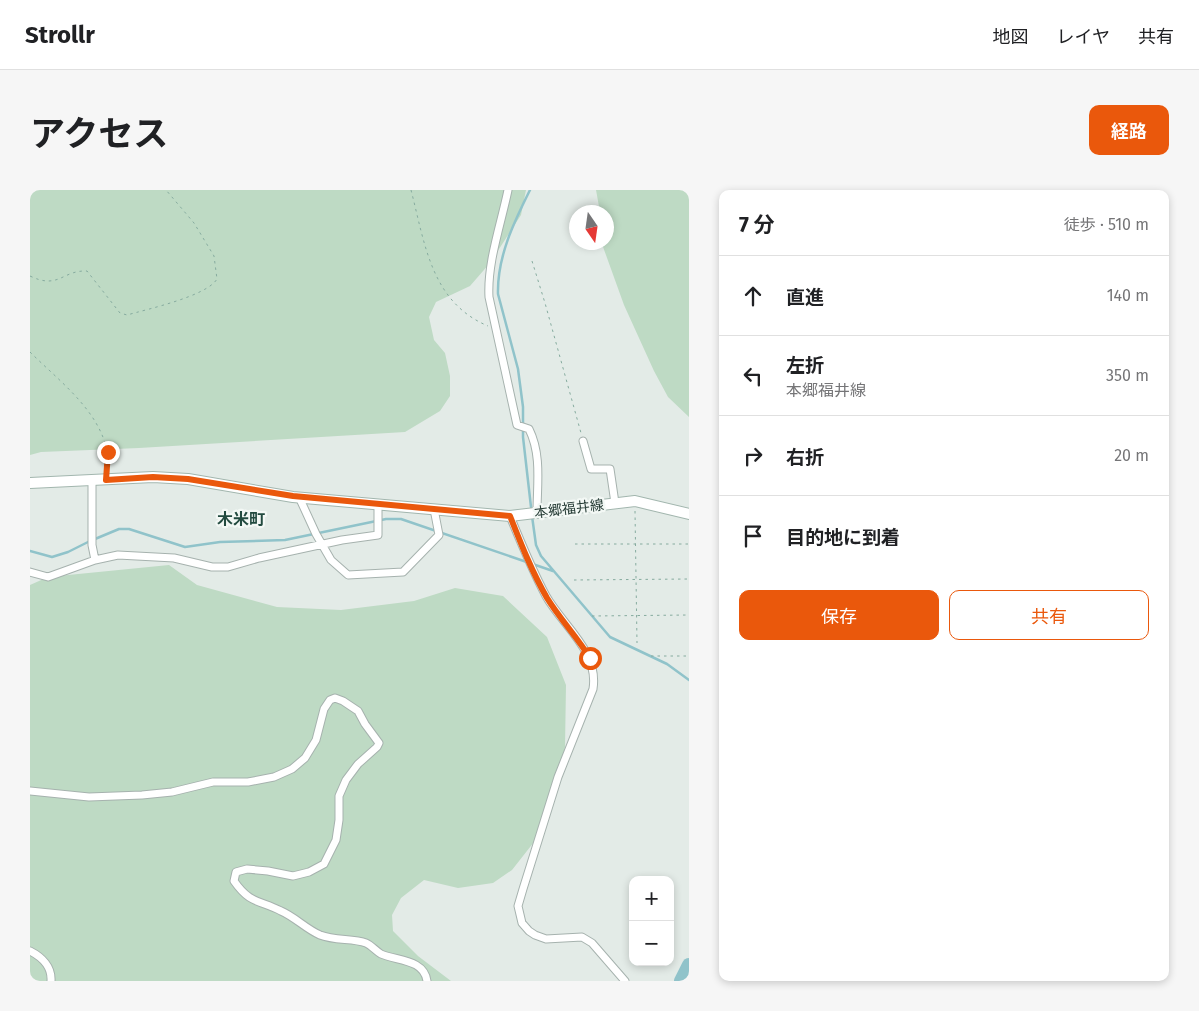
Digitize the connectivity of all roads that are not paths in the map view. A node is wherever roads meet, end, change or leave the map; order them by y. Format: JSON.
{"nodes":[{"id":1,"x":508,"y":190,"type":"edge"},
{"id":2,"x":583,"y":441,"type":"road end"},
{"id":3,"x":92,"y":480,"type":"junction"},
{"id":4,"x":30,"y":483,"type":"edge"},
{"id":5,"x":299,"y":497,"type":"junction"},
{"id":6,"x":615,"y":503,"type":"junction"},
{"id":7,"x":378,"y":504,"type":"junction"},
{"id":8,"x":434,"y":509,"type":"junction"},
{"id":9,"x":537,"y":513,"type":"junction"},
{"id":10,"x":689,"y":514,"type":"edge"},
{"id":11,"x":510,"y":516,"type":"junction"},
{"id":12,"x":323,"y":545,"type":"junction"},
{"id":13,"x":95,"y":560,"type":"junction"},
{"id":14,"x":30,"y":572,"type":"edge"},
{"id":15,"x":30,"y":791,"type":"edge"},
{"id":16,"x":30,"y":951,"type":"edge"},
{"id":17,"x":51,"y":981,"type":"edge"},
{"id":18,"x":427,"y":981,"type":"edge"},
{"id":19,"x":625,"y":981,"type":"edge"}],
"edges":[{"from":1,"to":9,"type":"street"},
{"from":2,"to":6,"type":"street"},
{"from":3,"to":4,"type":"main road","name":"本郷福井線"},
{"from":3,"to":5,"type":"main road","name":"本郷福井線"},
{"from":3,"to":13,"type":"street"},
{"from":5,"to":7,"type":"main road","name":"本郷福井線"},
{"from":5,"to":12,"type":"street"},
{"from":6,"to":9,"type":"main road","name":"本郷福井線"},
{"from":6,"to":10,"type":"main road","name":"本郷福井線"},
{"from":7,"to":8,"type":"main road","name":"本郷福井線"},
{"from":7,"to":12,"type":"street"},
{"from":8,"to":11,"type":"main road","name":"本郷福井線"},
{"from":8,"to":12,"type":"street"},
{"from":9,"to":11,"type":"main road","name":"本郷福井線"},
{"from":11,"to":19,"type":"street"},
{"from":12,"to":13,"type":"street"},
{"from":13,"to":14,"type":"street"},
{"from":15,"to":18,"type":"street"},
{"from":16,"to":17,"type":"street"}]}
